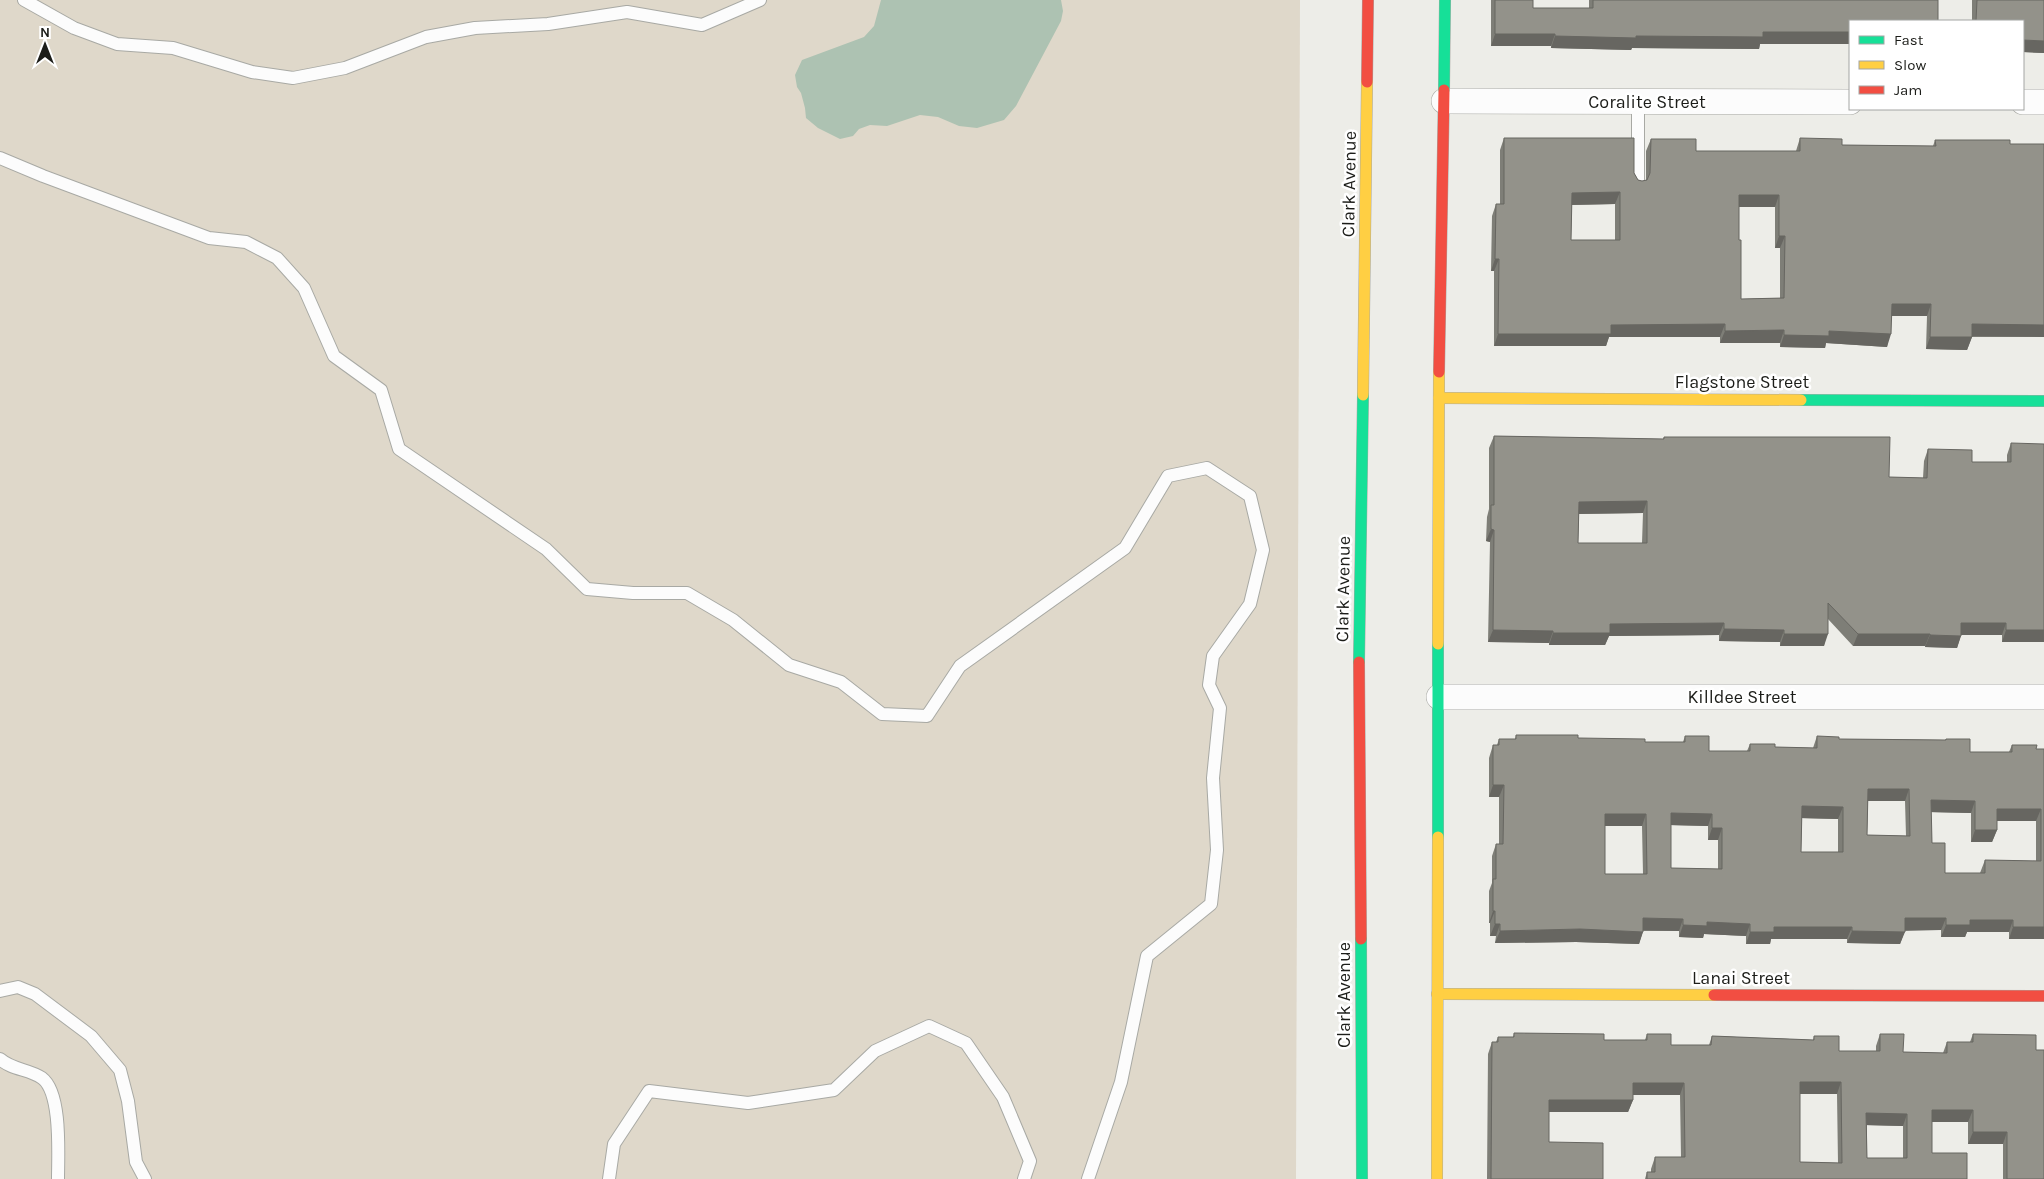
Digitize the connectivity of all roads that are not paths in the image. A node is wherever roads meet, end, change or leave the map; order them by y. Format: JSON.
{"nodes":[{"id":1,"x":24,"y":0,"type":"edge"},
{"id":2,"x":760,"y":0,"type":"edge"},
{"id":3,"x":1368,"y":0,"type":"edge"},
{"id":4,"x":1445,"y":0,"type":"edge"},
{"id":5,"x":1444,"y":101,"type":"junction"},
{"id":6,"x":1638,"y":102,"type":"junction"},
{"id":7,"x":1849,"y":102,"type":"edge"},
{"id":8,"x":2024,"y":102,"type":"edge"},
{"id":9,"x":2044,"y":102,"type":"edge"},
{"id":10,"x":0,"y":158,"type":"edge"},
{"id":11,"x":1638,"y":185,"type":"edge"},
{"id":12,"x":1440,"y":398,"type":"junction"},
{"id":13,"x":2044,"y":401,"type":"edge"},
{"id":14,"x":1439,"y":697,"type":"junction"},
{"id":15,"x":2044,"y":697,"type":"edge"},
{"id":16,"x":0,"y":991,"type":"edge"},
{"id":17,"x":1437,"y":994,"type":"junction"},
{"id":18,"x":2044,"y":996,"type":"edge"},
{"id":19,"x":0,"y":1059,"type":"edge"},
{"id":20,"x":58,"y":1179,"type":"edge"},
{"id":21,"x":145,"y":1179,"type":"edge"},
{"id":22,"x":609,"y":1179,"type":"edge"},
{"id":23,"x":1024,"y":1179,"type":"edge"},
{"id":24,"x":1088,"y":1179,"type":"edge"},
{"id":25,"x":1362,"y":1179,"type":"edge"},
{"id":26,"x":1437,"y":1179,"type":"edge"}],
"edges":[{"from":1,"to":2,"type":"lane"},
{"from":3,"to":25,"type":"street","name":"Clark Avenue"},
{"from":4,"to":5,"type":"street"},
{"from":5,"to":6,"type":"street","name":"Coralite Street"},
{"from":5,"to":12,"type":"street"},
{"from":6,"to":7,"type":"street","name":"Coralite Street"},
{"from":6,"to":11,"type":"lane"},
{"from":8,"to":9,"type":"street"},
{"from":10,"to":24,"type":"lane"},
{"from":12,"to":13,"type":"street","name":"Flagstone Street"},
{"from":12,"to":14,"type":"street"},
{"from":14,"to":15,"type":"street","name":"Killdee Street"},
{"from":14,"to":17,"type":"street"},
{"from":16,"to":21,"type":"lane"},
{"from":17,"to":18,"type":"street","name":"Lanai Street"},
{"from":17,"to":26,"type":"street"},
{"from":19,"to":20,"type":"lane"},
{"from":22,"to":23,"type":"lane"}]}
